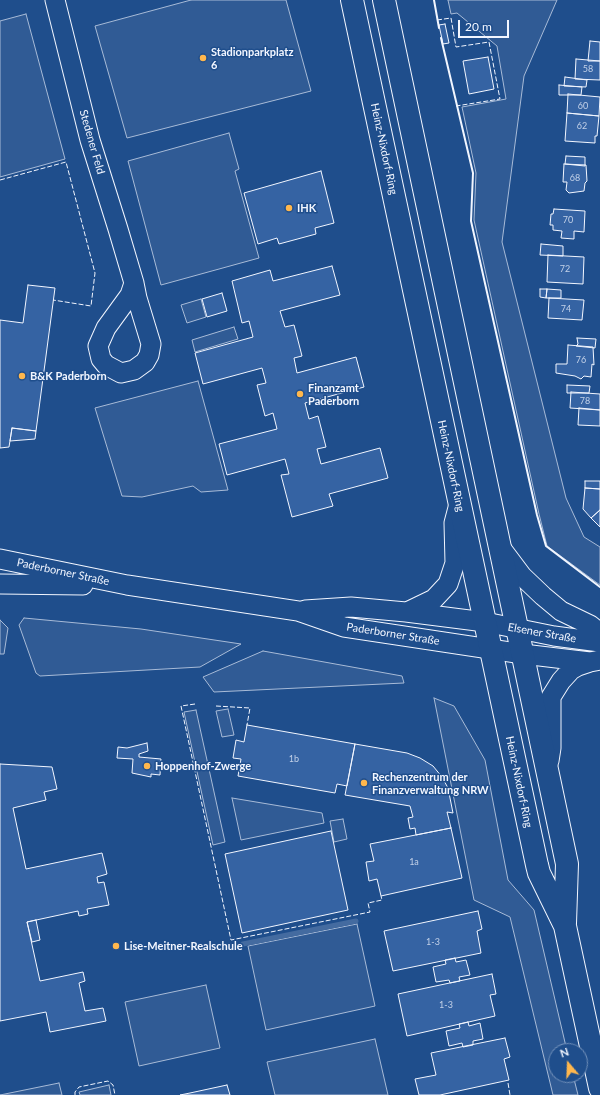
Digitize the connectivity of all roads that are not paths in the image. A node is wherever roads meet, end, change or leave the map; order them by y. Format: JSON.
{"nodes":[{"id":1,"x":55,"y":0,"type":"edge"},
{"id":2,"x":352,"y":0,"type":"edge"},
{"id":3,"x":384,"y":0,"type":"edge"},
{"id":4,"x":134,"y":283,"type":"dead end"},
{"id":5,"x":459,"y":502,"type":"junction"},
{"id":6,"x":500,"y":548,"type":"junction"},
{"id":7,"x":0,"y":559,"type":"edge"},
{"id":8,"x":0,"y":584,"type":"edge"},
{"id":9,"x":127,"y":585,"type":"junction"},
{"id":10,"x":298,"y":611,"type":"junction"},
{"id":11,"x":406,"y":612,"type":"junction"},
{"id":12,"x":485,"y":622,"type":"junction"},
{"id":13,"x":517,"y":629,"type":"junction"},
{"id":14,"x":600,"y":633,"type":"edge"},
{"id":15,"x":600,"y":642,"type":"edge"},
{"id":16,"x":490,"y":649,"type":"junction"},
{"id":17,"x":522,"y":654,"type":"junction"},
{"id":18,"x":595,"y":661,"type":"edge"},
{"id":19,"x":547,"y":769,"type":"junction"},
{"id":20,"x":565,"y":926,"type":"junction"},
{"id":21,"x":600,"y":1088,"type":"edge"}],
"edges":[{"from":1,"to":4,"type":"street","name":"Stedener Feld"},
{"from":2,"to":5,"type":"main road","name":"Heinz-Nixdorf-Ring"},
{"from":3,"to":6,"type":"main road","name":"Heinz-Nixdorf-Ring"},
{"from":5,"to":11,"type":"street"},
{"from":5,"to":12,"type":"main road","name":"Heinz-Nixdorf-Ring"},
{"from":6,"to":13,"type":"main road","name":"Heinz-Nixdorf-Ring"},
{"from":6,"to":14,"type":"street"},
{"from":7,"to":9,"type":"street","name":"Paderborner Straße"},
{"from":8,"to":9,"type":"street","name":"Paderborner Straße"},
{"from":9,"to":10,"type":"street","name":"Paderborner Straße"},
{"from":10,"to":11,"type":"street","name":"Paderborner Straße"},
{"from":10,"to":16,"type":"street","name":"Paderborner Straße"},
{"from":11,"to":12,"type":"street","name":"Paderborner Straße"},
{"from":12,"to":13,"type":"street","name":"Elsener Straße"},
{"from":12,"to":16,"type":"main road","name":"Heinz-Nixdorf-Ring"},
{"from":13,"to":15,"type":"street","name":"Elsener Straße"},
{"from":13,"to":17,"type":"main road","name":"Heinz-Nixdorf-Ring"},
{"from":16,"to":17,"type":"street","name":"Elsener Straße"},
{"from":16,"to":20,"type":"main road","name":"Heinz-Nixdorf-Ring"},
{"from":17,"to":18,"type":"street","name":"Elsener Straße"},
{"from":17,"to":19,"type":"main road","name":"Heinz-Nixdorf-Ring"},
{"from":18,"to":19,"type":"street"},
{"from":19,"to":20,"type":"main road","name":"Heinz-Nixdorf-Ring"},
{"from":20,"to":21,"type":"main road","name":"Heinz-Nixdorf-Ring"}]}
